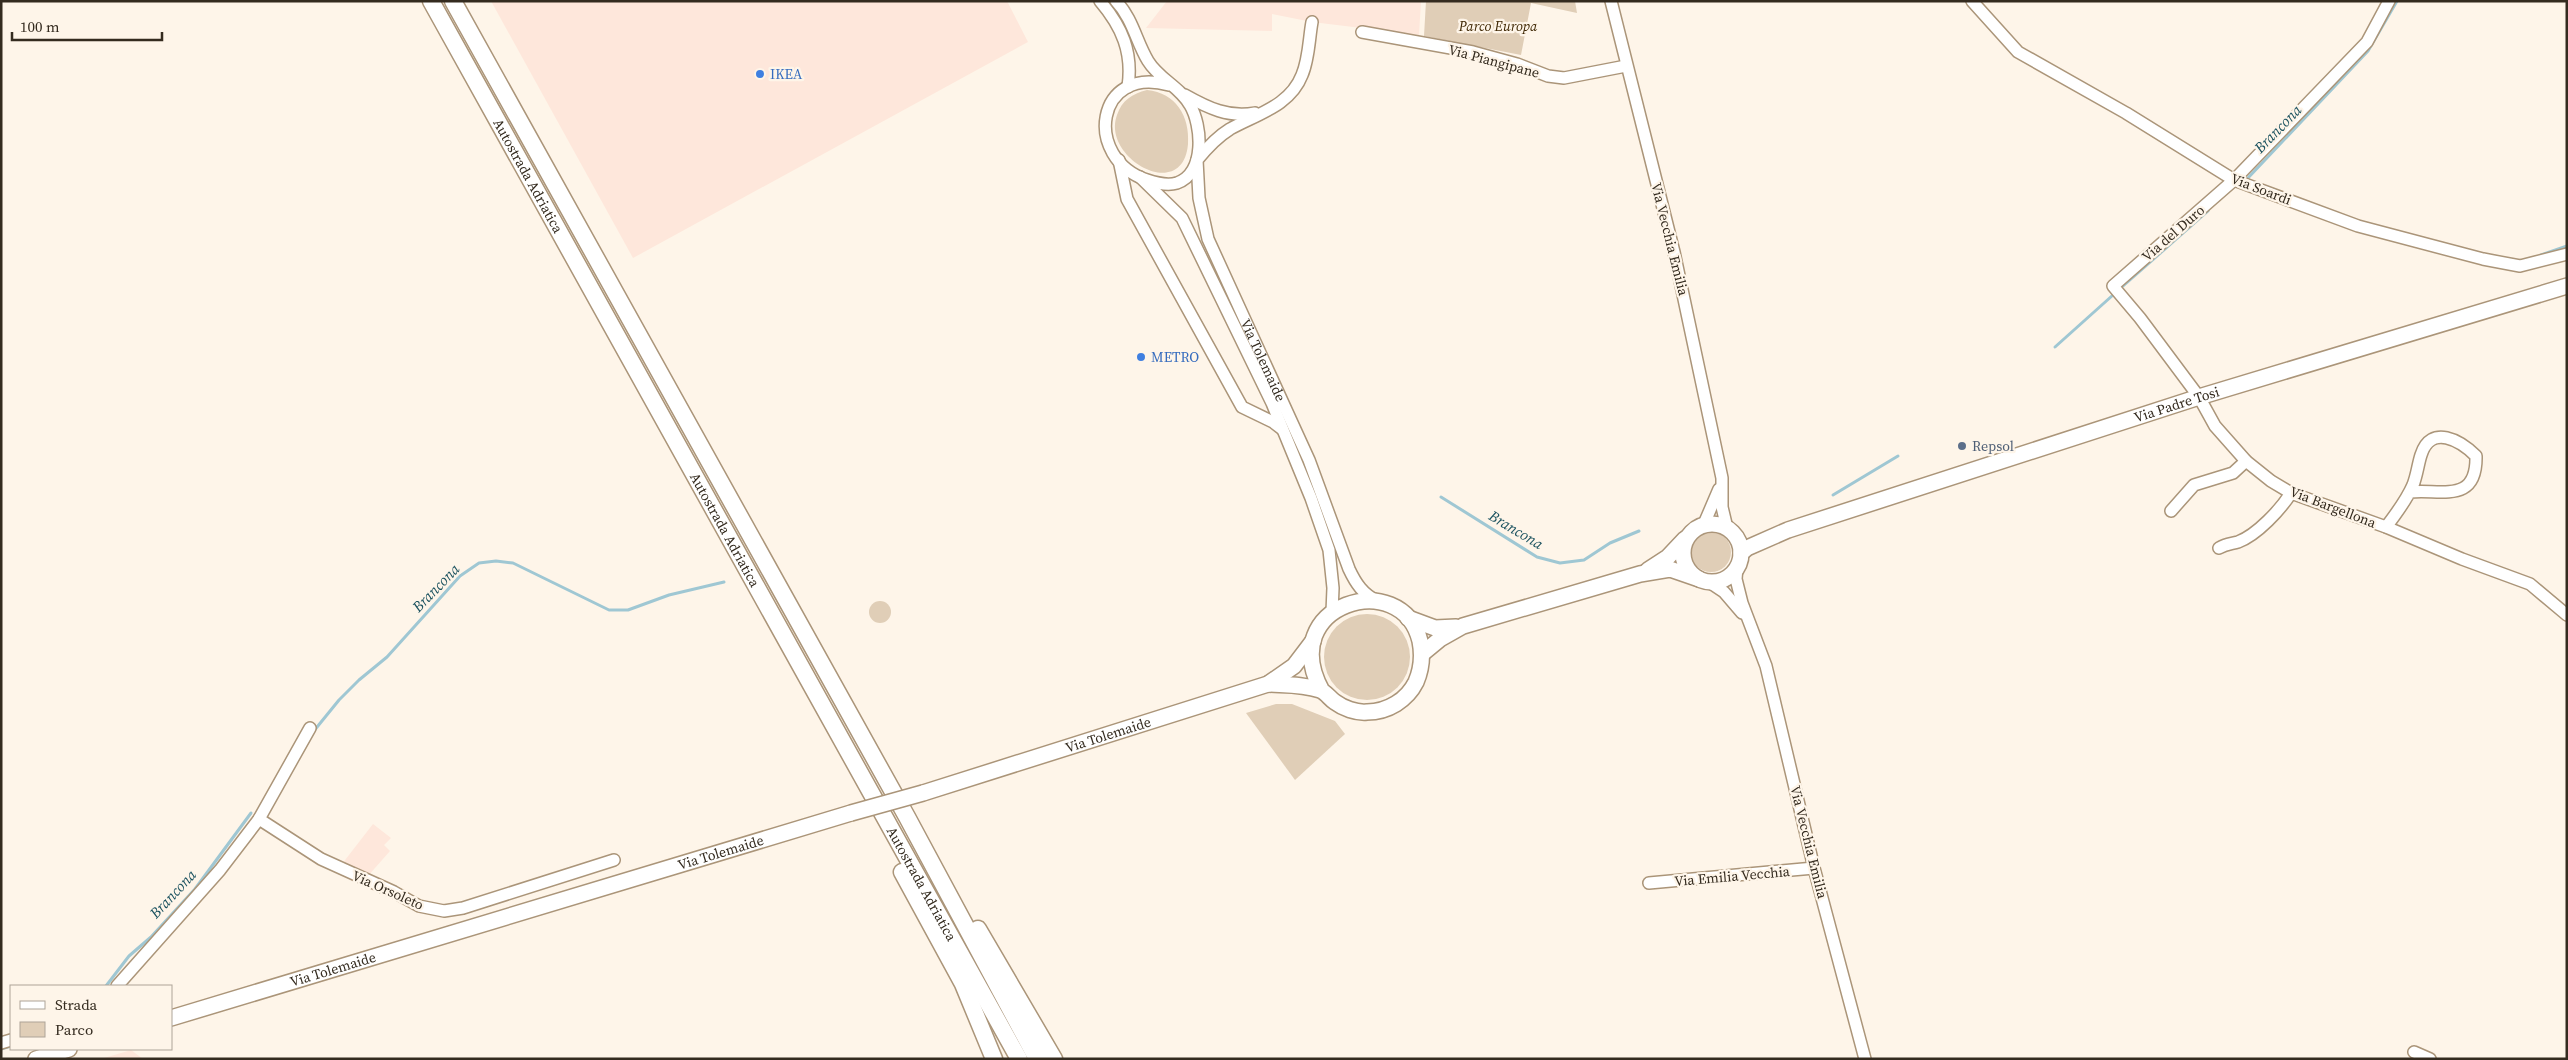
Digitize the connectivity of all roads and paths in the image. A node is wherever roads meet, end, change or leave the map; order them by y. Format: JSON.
{"nodes":[{"id":1,"x":431,"y":1,"type":"edge"},
{"id":2,"x":453,"y":1,"type":"edge"},
{"id":3,"x":1100,"y":1,"type":"edge"},
{"id":4,"x":1116,"y":1,"type":"edge"},
{"id":5,"x":1611,"y":1,"type":"edge"},
{"id":6,"x":1972,"y":1,"type":"edge"},
{"id":7,"x":2389,"y":1,"type":"edge"},
{"id":8,"x":1312,"y":22,"type":"dead end"},
{"id":9,"x":1362,"y":32,"type":"dead end"},
{"id":10,"x":1626,"y":66,"type":"junction"},
{"id":11,"x":1169,"y":85,"type":"junction"},
{"id":12,"x":1128,"y":86,"type":"junction"},
{"id":13,"x":1181,"y":93,"type":"junction"},
{"id":14,"x":1266,"y":111,"type":"junction"},
{"id":15,"x":1119,"y":160,"type":"junction"},
{"id":16,"x":1197,"y":160,"type":"junction"},
{"id":17,"x":1140,"y":177,"type":"junction"},
{"id":18,"x":2234,"y":180,"type":"junction"},
{"id":19,"x":2567,"y":254,"type":"edge"},
{"id":20,"x":2113,"y":286,"type":"joint"},
{"id":21,"x":2567,"y":286,"type":"edge"},
{"id":22,"x":2199,"y":397,"type":"junction"},
{"id":23,"x":1283,"y":430,"type":"junction"},
{"id":24,"x":2246,"y":462,"type":"junction"},
{"id":25,"x":1722,"y":478,"type":"junction"},
{"id":26,"x":2410,"y":492,"type":"junction"},
{"id":27,"x":2291,"y":493,"type":"junction"},
{"id":28,"x":2171,"y":512,"type":"dead end"},
{"id":29,"x":1704,"y":524,"type":"junction"},
{"id":30,"x":2386,"y":527,"type":"junction"},
{"id":31,"x":1730,"y":530,"type":"junction"},
{"id":32,"x":1788,"y":530,"type":"junction"},
{"id":33,"x":1685,"y":539,"type":"junction"},
{"id":34,"x":2219,"y":548,"type":"dead end"},
{"id":35,"x":1739,"y":560,"type":"junction"},
{"id":36,"x":1640,"y":574,"type":"junction"},
{"id":37,"x":1704,"y":580,"type":"junction"},
{"id":38,"x":1379,"y":602,"type":"junction"},
{"id":39,"x":1332,"y":612,"type":"junction"},
{"id":40,"x":2567,"y":615,"type":"edge"},
{"id":41,"x":1408,"y":618,"type":"junction"},
{"id":42,"x":1463,"y":626,"type":"junction"},
{"id":43,"x":1752,"y":626,"type":"junction"},
{"id":44,"x":1312,"y":641,"type":"junction"},
{"id":45,"x":1423,"y":653,"type":"junction"},
{"id":46,"x":1268,"y":684,"type":"junction"},
{"id":47,"x":1322,"y":691,"type":"junction"},
{"id":48,"x":816,"y":695,"type":"junction"},
{"id":49,"x":310,"y":728,"type":"dead end"},
{"id":50,"x":906,"y":817,"type":"junction"},
{"id":51,"x":259,"y":819,"type":"junction"},
{"id":52,"x":614,"y":860,"type":"dead end"},
{"id":53,"x":1814,"y":868,"type":"junction"},
{"id":54,"x":1650,"y":883,"type":"dead end"},
{"id":55,"x":118,"y":985,"type":"edge"},
{"id":56,"x":172,"y":1018,"type":"edge"},
{"id":57,"x":67,"y":1050,"type":"edge"},
{"id":58,"x":2414,"y":1052,"type":"dead end"},
{"id":59,"x":36,"y":1059,"type":"edge"},
{"id":60,"x":994,"y":1059,"type":"edge"},
{"id":61,"x":1019,"y":1059,"type":"edge"},
{"id":62,"x":1037,"y":1059,"type":"edge"},
{"id":63,"x":1054,"y":1059,"type":"edge"},
{"id":64,"x":1865,"y":1059,"type":"edge"},
{"id":65,"x":2430,"y":1059,"type":"edge"}],
"edges":[{"from":1,"to":48,"type":"highway","name":"Autostrada Adriatica"},
{"from":2,"to":50,"type":"highway","name":"Autostrada Adriatica"},
{"from":3,"to":12,"type":"street"},
{"from":4,"to":11,"type":"street","name":"Via Tolemaide"},
{"from":5,"to":10,"type":"street","name":"Via Vecchia Emilia"},
{"from":6,"to":18,"type":"street","name":"Via Soardi"},
{"from":7,"to":18,"type":"street","name":"Via del Duro"},
{"from":8,"to":14,"type":"street","name":"Via Tolemaide"},
{"from":9,"to":10,"type":"street","name":"Via Piangipane"},
{"from":10,"to":25,"type":"street","name":"Via Vecchia Emilia"},
{"from":11,"to":12,"type":"street","name":"Via Tolemaide"},
{"from":11,"to":13,"type":"street","name":"Via Tolemaide"},
{"from":12,"to":15,"type":"street","name":"Via Tolemaide"},
{"from":13,"to":14,"type":"street","name":"Via Tolemaide"},
{"from":13,"to":16,"type":"street","name":"Via Tolemaide"},
{"from":14,"to":16,"type":"street","name":"Via Tolemaide"},
{"from":15,"to":17,"type":"street","name":"Via Tolemaide"},
{"from":15,"to":23,"type":"street"},
{"from":16,"to":17,"type":"street","name":"Via Tolemaide"},
{"from":16,"to":38,"type":"street","name":"Via Tolemaide"},
{"from":17,"to":23,"type":"street","name":"Via Tolemaide"},
{"from":18,"to":19,"type":"street","name":"Via Soardi"},
{"from":18,"to":20,"type":"street","name":"Via del Duro"},
{"from":20,"to":22,"type":"street","name":"Via Bargellona"},
{"from":21,"to":22,"type":"main road","name":"Via Padre Tosi"},
{"from":22,"to":24,"type":"street","name":"Via Bargellona"},
{"from":22,"to":32,"type":"main road","name":"Via Padre Tosi"},
{"from":23,"to":39,"type":"street","name":"Via Tolemaide"},
{"from":24,"to":27,"type":"street","name":"Via Bargellona"},
{"from":24,"to":28,"type":"street"},
{"from":25,"to":29,"type":"street"},
{"from":25,"to":31,"type":"street","name":"Via Vecchia Emilia"},
{"from":26,"to":26,"type":"street"},
{"from":26,"to":30,"type":"street"},
{"from":27,"to":30,"type":"street","name":"Via Bargellona"},
{"from":27,"to":34,"type":"street"},
{"from":29,"to":31,"type":"main road"},
{"from":29,"to":33,"type":"main road","name":"Via Tolemaide"},
{"from":30,"to":40,"type":"street","name":"Via Bargellona"},
{"from":31,"to":32,"type":"main road"},
{"from":31,"to":35,"type":"main road"},
{"from":32,"to":35,"type":"main road"},
{"from":33,"to":36,"type":"main road","name":"Via Tolemaide"},
{"from":33,"to":37,"type":"main road"},
{"from":35,"to":37,"type":"main road"},
{"from":35,"to":43,"type":"street","name":"Via Vecchia Emilia"},
{"from":36,"to":37,"type":"main road","name":"Via Tolemaide"},
{"from":36,"to":42,"type":"main road","name":"Via Tolemaide"},
{"from":37,"to":43,"type":"street"},
{"from":38,"to":39,"type":"main road","name":"Via Tolemaide"},
{"from":38,"to":41,"type":"main road","name":"Via Tolemaide"},
{"from":39,"to":44,"type":"main road","name":"Via Tolemaide"},
{"from":41,"to":42,"type":"main road","name":"Via Tolemaide"},
{"from":41,"to":45,"type":"main road"},
{"from":42,"to":45,"type":"main road","name":"Via Tolemaide"},
{"from":43,"to":53,"type":"street","name":"Via Vecchia Emilia"},
{"from":44,"to":46,"type":"main road","name":"Via Tolemaide"},
{"from":44,"to":47,"type":"main road"},
{"from":45,"to":47,"type":"main road","name":"Via Tolemaide"},
{"from":46,"to":47,"type":"main road","name":"Via Tolemaide"},
{"from":46,"to":56,"type":"main road","name":"Via Tolemaide","bridge":true},
{"from":48,"to":60,"type":"highway"},
{"from":48,"to":61,"type":"highway","name":"Autostrada Adriatica"},
{"from":49,"to":51,"type":"street"},
{"from":50,"to":62,"type":"highway","name":"Autostrada Adriatica"},
{"from":50,"to":63,"type":"highway"},
{"from":51,"to":52,"type":"street","name":"Via Orsoleto"},
{"from":51,"to":55,"type":"street"},
{"from":53,"to":54,"type":"street","name":"Via Emilia Vecchia"},
{"from":53,"to":64,"type":"street","name":"Via Vecchia Emilia"},
{"from":57,"to":59,"type":"main road"},
{"from":58,"to":65,"type":"street"}]}
